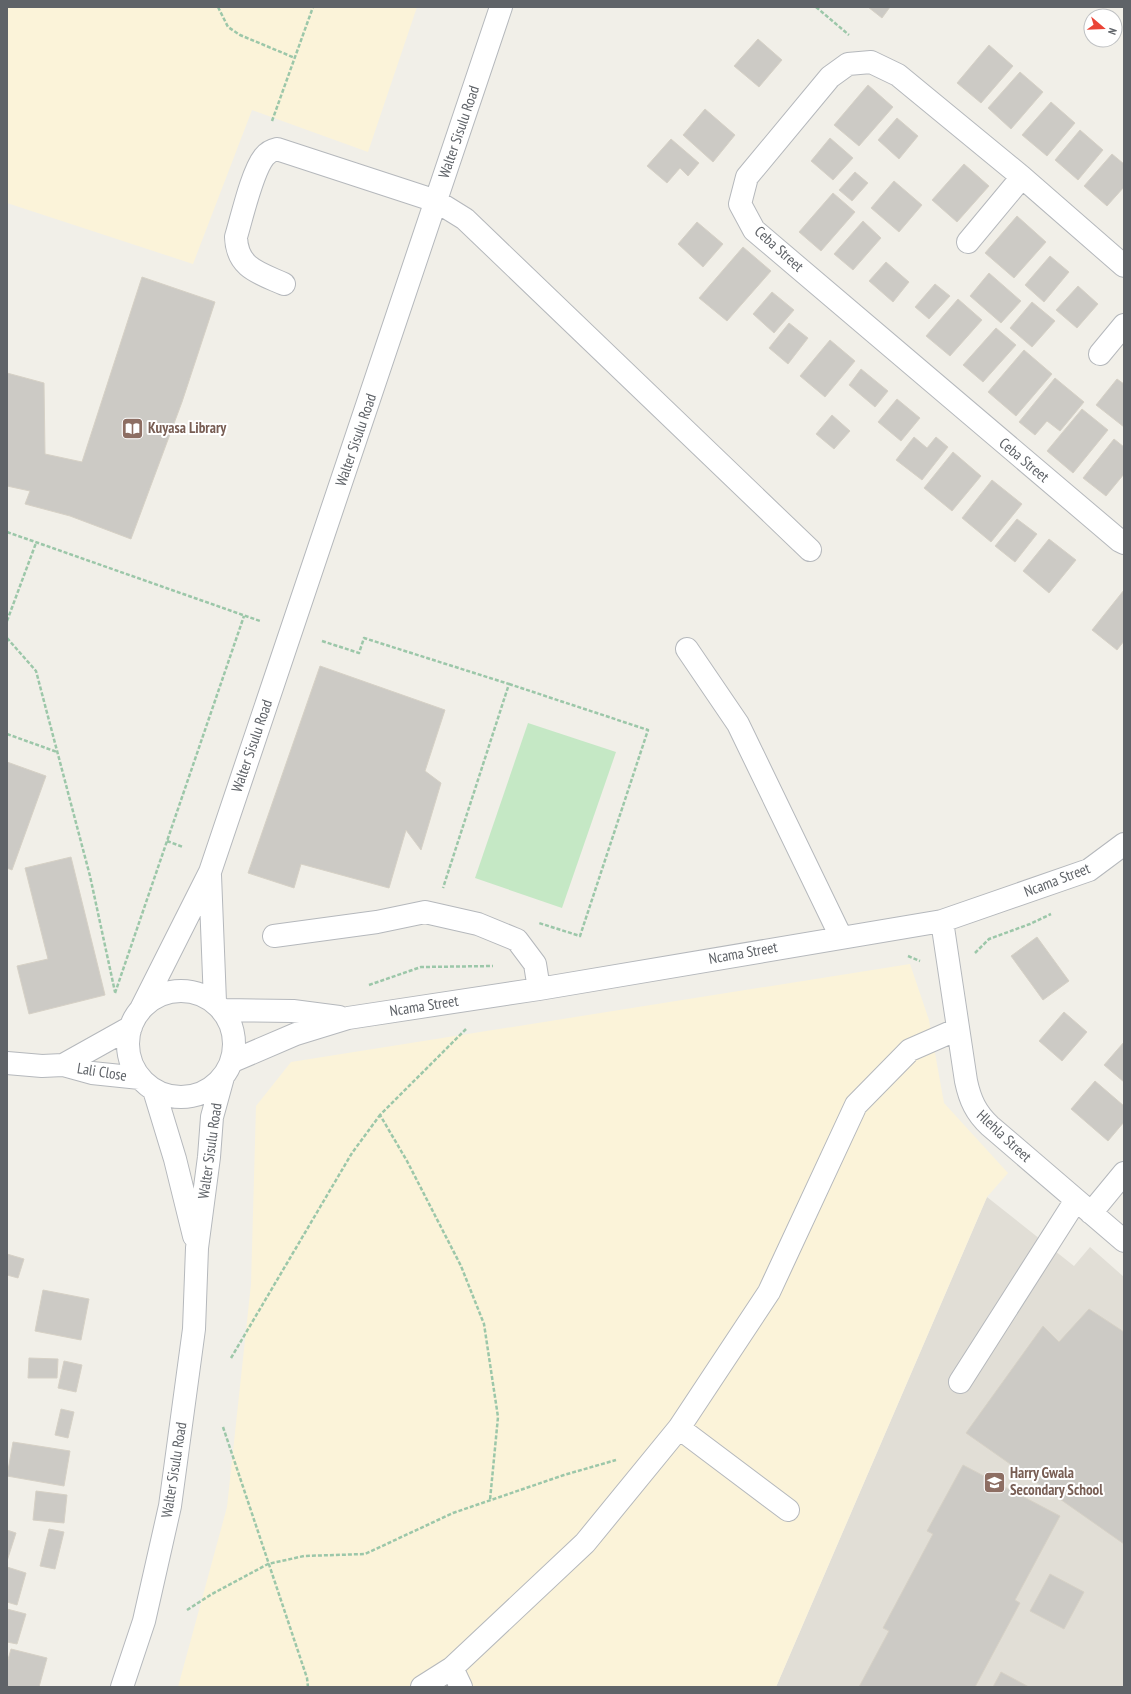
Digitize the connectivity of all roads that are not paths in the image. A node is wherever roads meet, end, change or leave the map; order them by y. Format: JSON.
{"nodes":[{"id":1,"x":501,"y":7,"type":"edge"},
{"id":2,"x":1022,"y":177,"type":"junction"},
{"id":3,"x":436,"y":201,"type":"junction"},
{"id":4,"x":968,"y":242,"type":"dead end"},
{"id":5,"x":1124,"y":266,"type":"edge"},
{"id":6,"x":284,"y":284,"type":"dead end"},
{"id":7,"x":1124,"y":325,"type":"edge"},
{"id":8,"x":1100,"y":354,"type":"dead end"},
{"id":9,"x":1124,"y":543,"type":"edge"},
{"id":10,"x":810,"y":550,"type":"dead end"},
{"id":11,"x":687,"y":649,"type":"dead end"},
{"id":12,"x":1124,"y":844,"type":"edge"},
{"id":13,"x":210,"y":872,"type":"junction"},
{"id":14,"x":942,"y":921,"type":"junction"},
{"id":15,"x":274,"y":936,"type":"dead end"},
{"id":16,"x":841,"y":937,"type":"junction"},
{"id":17,"x":539,"y":988,"type":"junction"},
{"id":18,"x":219,"y":1006,"type":"junction"},
{"id":19,"x":136,"y":1018,"type":"junction"},
{"id":20,"x":348,"y":1018,"type":"junction"},
{"id":21,"x":958,"y":1029,"type":"junction"},
{"id":22,"x":7,"y":1063,"type":"edge"},
{"id":23,"x":64,"y":1065,"type":"junction"},
{"id":24,"x":228,"y":1069,"type":"junction"},
{"id":25,"x":147,"y":1084,"type":"junction"},
{"id":26,"x":1124,"y":1173,"type":"edge"},
{"id":27,"x":1084,"y":1207,"type":"junction"},
{"id":28,"x":1124,"y":1241,"type":"edge"},
{"id":29,"x":197,"y":1248,"type":"junction"},
{"id":30,"x":960,"y":1382,"type":"dead end"},
{"id":31,"x":679,"y":1428,"type":"junction"},
{"id":32,"x":788,"y":1510,"type":"dead end"},
{"id":33,"x":457,"y":1677,"type":"edge"},
{"id":34,"x":122,"y":1687,"type":"edge"},
{"id":35,"x":422,"y":1687,"type":"edge"}],
"edges":[{"from":1,"to":3,"type":"street","name":"Walter Sisulu Road"},
{"from":2,"to":4,"type":"street"},
{"from":2,"to":5,"type":"street"},
{"from":2,"to":9,"type":"street","name":"Ceba Street"},
{"from":3,"to":6,"type":"street"},
{"from":3,"to":10,"type":"street"},
{"from":3,"to":13,"type":"street","name":"Walter Sisulu Road"},
{"from":7,"to":8,"type":"street"},
{"from":11,"to":16,"type":"street"},
{"from":12,"to":14,"type":"street","name":"Ncama Street"},
{"from":13,"to":18,"type":"street","name":"Walter Sisulu Road"},
{"from":13,"to":19,"type":"street","name":"Walter Sisulu Road"},
{"from":14,"to":16,"type":"street","name":"Ncama Street"},
{"from":14,"to":21,"type":"street","name":"Hlehla Street"},
{"from":15,"to":17,"type":"street"},
{"from":16,"to":17,"type":"street","name":"Ncama Street"},
{"from":17,"to":20,"type":"street","name":"Ncama Street"},
{"from":18,"to":19,"type":"street"},
{"from":18,"to":20,"type":"street","name":"Ncama Street"},
{"from":18,"to":24,"type":"street"},
{"from":19,"to":23,"type":"street","name":"Lali Close"},
{"from":19,"to":25,"type":"street"},
{"from":20,"to":24,"type":"street","name":"Ncama Street"},
{"from":21,"to":27,"type":"street","name":"Hlehla Street"},
{"from":21,"to":31,"type":"street"},
{"from":22,"to":23,"type":"street","name":"Lali Close"},
{"from":23,"to":25,"type":"street","name":"Lali Close"},
{"from":24,"to":25,"type":"street"},
{"from":24,"to":29,"type":"street","name":"Walter Sisulu Road"},
{"from":25,"to":29,"type":"street","name":"Walter Sisulu Road"},
{"from":26,"to":27,"type":"street"},
{"from":27,"to":28,"type":"street","name":"Hlehla Street"},
{"from":27,"to":30,"type":"street"},
{"from":29,"to":34,"type":"street","name":"Walter Sisulu Road"},
{"from":31,"to":32,"type":"street"},
{"from":31,"to":33,"type":"street"},
{"from":33,"to":35,"type":"street"}]}
